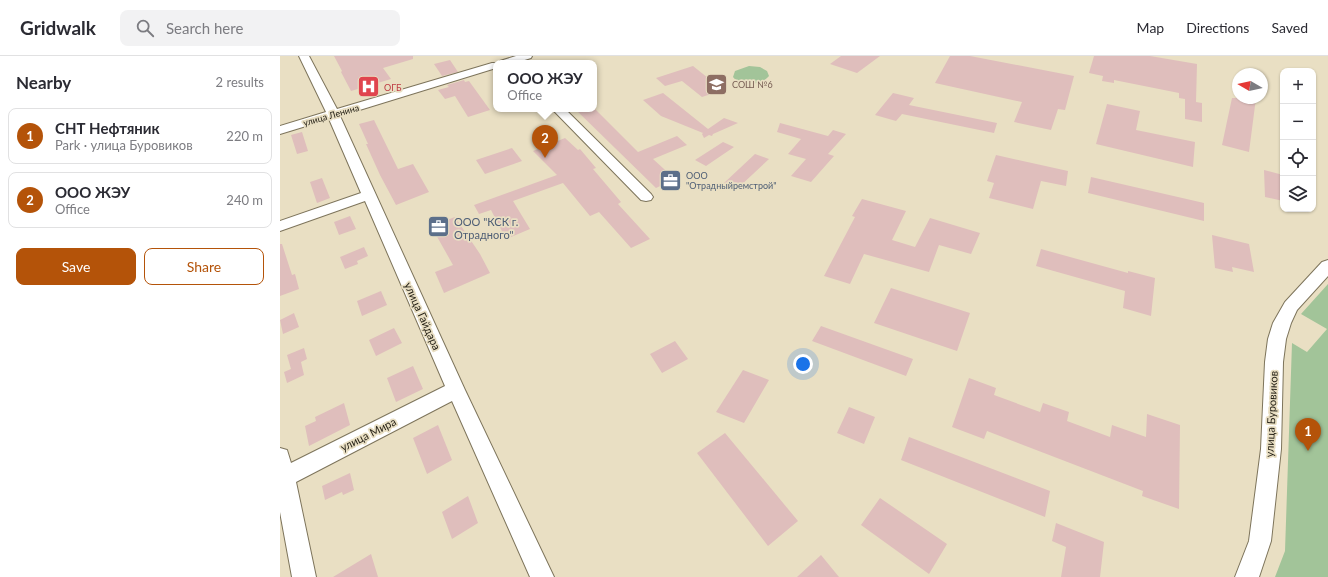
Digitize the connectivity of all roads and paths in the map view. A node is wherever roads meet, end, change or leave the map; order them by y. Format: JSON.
{"nodes":[{"id":1,"x":304,"y":56,"type":"edge"},
{"id":2,"x":527,"y":56,"type":"edge"},
{"id":3,"x":514,"y":60,"type":"edge"},
{"id":4,"x":493,"y":66,"type":"edge"},
{"id":5,"x":561,"y":112,"type":"edge"},
{"id":6,"x":333,"y":114,"type":"junction"},
{"id":7,"x":280,"y":130,"type":"edge"},
{"id":8,"x":369,"y":195,"type":"junction"},
{"id":9,"x":646,"y":197,"type":"dead end"},
{"id":10,"x":280,"y":226,"type":"edge"},
{"id":11,"x":1328,"y":266,"type":"edge"},
{"id":12,"x":456,"y":390,"type":"junction"},
{"id":13,"x":282,"y":471,"type":"edge"},
{"id":14,"x":304,"y":577,"type":"edge"},
{"id":15,"x":542,"y":577,"type":"edge"},
{"id":16,"x":1247,"y":577,"type":"edge"}],
"edges":[{"from":1,"to":6,"type":"street","name":"улица Гайдара"},
{"from":2,"to":3,"type":"street"},
{"from":4,"to":6,"type":"street","name":"улица Ленина"},
{"from":5,"to":9,"type":"street"},
{"from":6,"to":7,"type":"street","name":"улица Ленина"},
{"from":6,"to":8,"type":"street","name":"улица Гайдара"},
{"from":8,"to":10,"type":"street"},
{"from":8,"to":12,"type":"street","name":"улица Гайдара"},
{"from":11,"to":16,"type":"street","name":"улица Буровиков"},
{"from":12,"to":13,"type":"street","name":"улица Мира"},
{"from":12,"to":15,"type":"street","name":"улица Гайдара"},
{"from":13,"to":14,"type":"street"}]}
